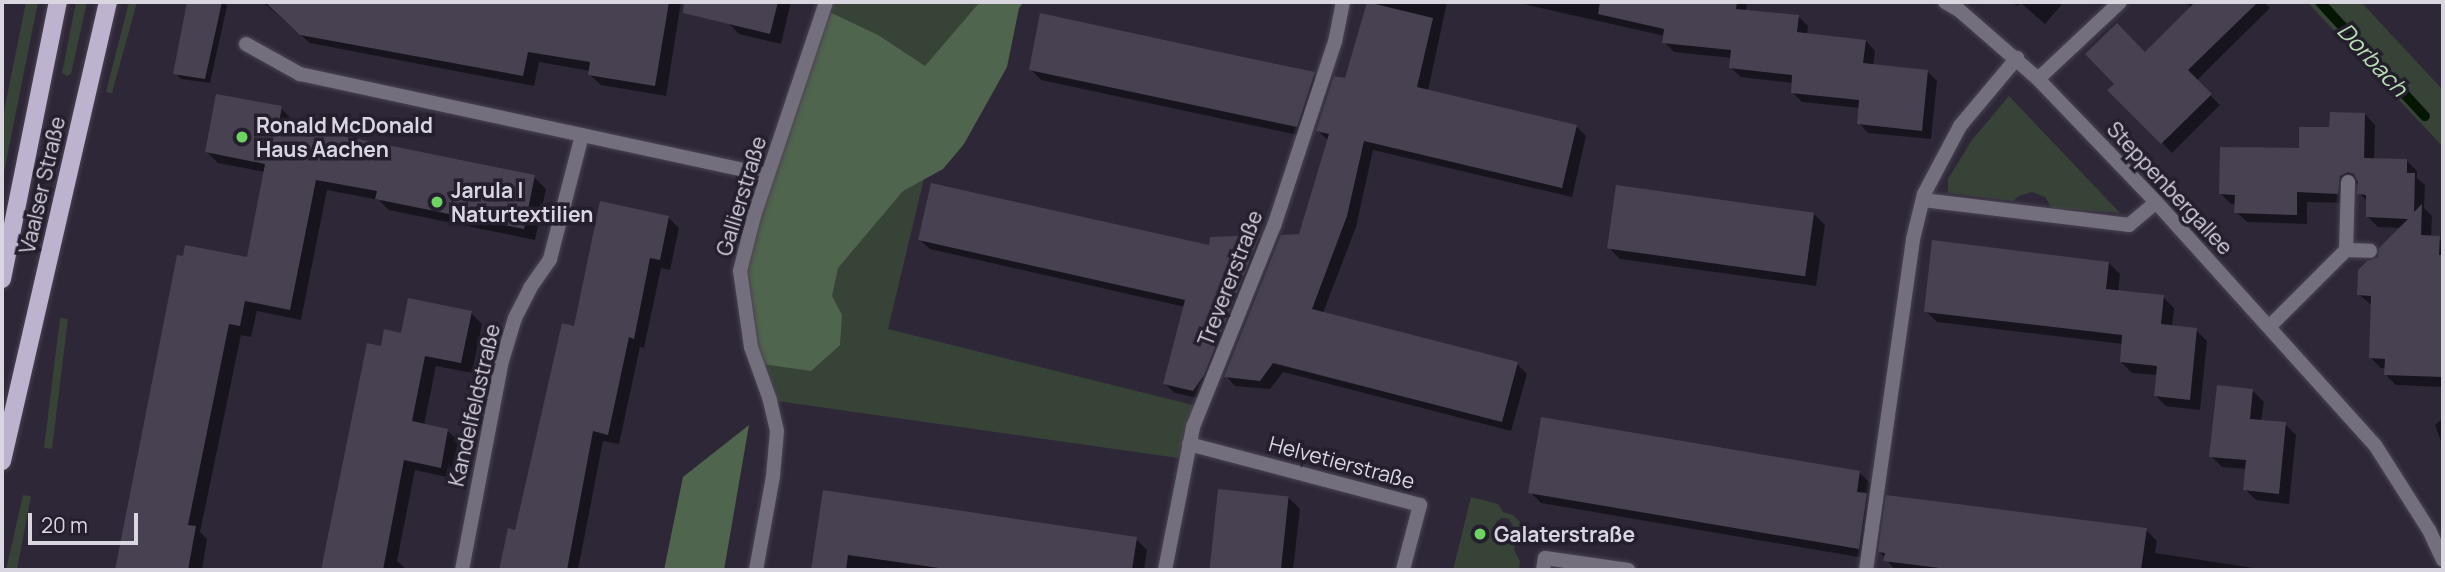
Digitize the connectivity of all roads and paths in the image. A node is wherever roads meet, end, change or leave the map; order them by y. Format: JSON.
{"nodes":[{"id":1,"x":58,"y":2,"type":"edge"},
{"id":2,"x":108,"y":2,"type":"edge"},
{"id":3,"x":826,"y":2,"type":"edge"},
{"id":4,"x":1343,"y":2,"type":"edge"},
{"id":5,"x":1945,"y":2,"type":"edge"},
{"id":6,"x":2120,"y":2,"type":"edge"},
{"id":7,"x":246,"y":44,"type":"dead end"},
{"id":8,"x":2017,"y":58,"type":"junction"},
{"id":9,"x":2038,"y":79,"type":"junction"},
{"id":10,"x":582,"y":135,"type":"junction"},
{"id":11,"x":767,"y":175,"type":"junction"},
{"id":12,"x":2348,"y":182,"type":"dead end"},
{"id":13,"x":1923,"y":200,"type":"junction"},
{"id":14,"x":2156,"y":202,"type":"junction"},
{"id":15,"x":2346,"y":250,"type":"junction"},
{"id":16,"x":2370,"y":251,"type":"dead end"},
{"id":17,"x":2,"y":279,"type":"edge"},
{"id":18,"x":2269,"y":327,"type":"junction"},
{"id":19,"x":1188,"y":444,"type":"junction"},
{"id":20,"x":2,"y":461,"type":"edge"},
{"id":21,"x":2443,"y":561,"type":"edge"},
{"id":22,"x":461,"y":570,"type":"edge"},
{"id":23,"x":756,"y":570,"type":"edge"},
{"id":24,"x":1165,"y":570,"type":"edge"},
{"id":25,"x":1403,"y":570,"type":"edge"},
{"id":26,"x":1543,"y":570,"type":"edge"},
{"id":27,"x":1628,"y":570,"type":"edge"},
{"id":28,"x":1866,"y":570,"type":"edge"}],
"edges":[{"from":1,"to":17,"type":"main road","name":"Vaalser Straße"},
{"from":2,"to":20,"type":"main road","name":"Vaalser Straße"},
{"from":3,"to":11,"type":"street","name":"Gallierstraße"},
{"from":4,"to":19,"type":"street","name":"Trevererstraße"},
{"from":5,"to":8,"type":"street","name":"Steppenbergallee"},
{"from":6,"to":9,"type":"street"},
{"from":7,"to":10,"type":"street"},
{"from":8,"to":9,"type":"street","name":"Steppenbergallee"},
{"from":8,"to":13,"type":"street"},
{"from":9,"to":14,"type":"street","name":"Steppenbergallee"},
{"from":10,"to":11,"type":"street"},
{"from":10,"to":22,"type":"street","name":"Kandelfeldstraße"},
{"from":11,"to":23,"type":"street","name":"Gallierstraße"},
{"from":12,"to":15,"type":"street"},
{"from":13,"to":14,"type":"street"},
{"from":13,"to":28,"type":"street"},
{"from":14,"to":18,"type":"street","name":"Steppenbergallee"},
{"from":15,"to":16,"type":"street"},
{"from":15,"to":18,"type":"street"},
{"from":18,"to":21,"type":"street","name":"Steppenbergallee"},
{"from":19,"to":24,"type":"street","name":"Trevererstraße"},
{"from":19,"to":25,"type":"street","name":"Helvetierstraße"},
{"from":26,"to":27,"type":"street"}]}
